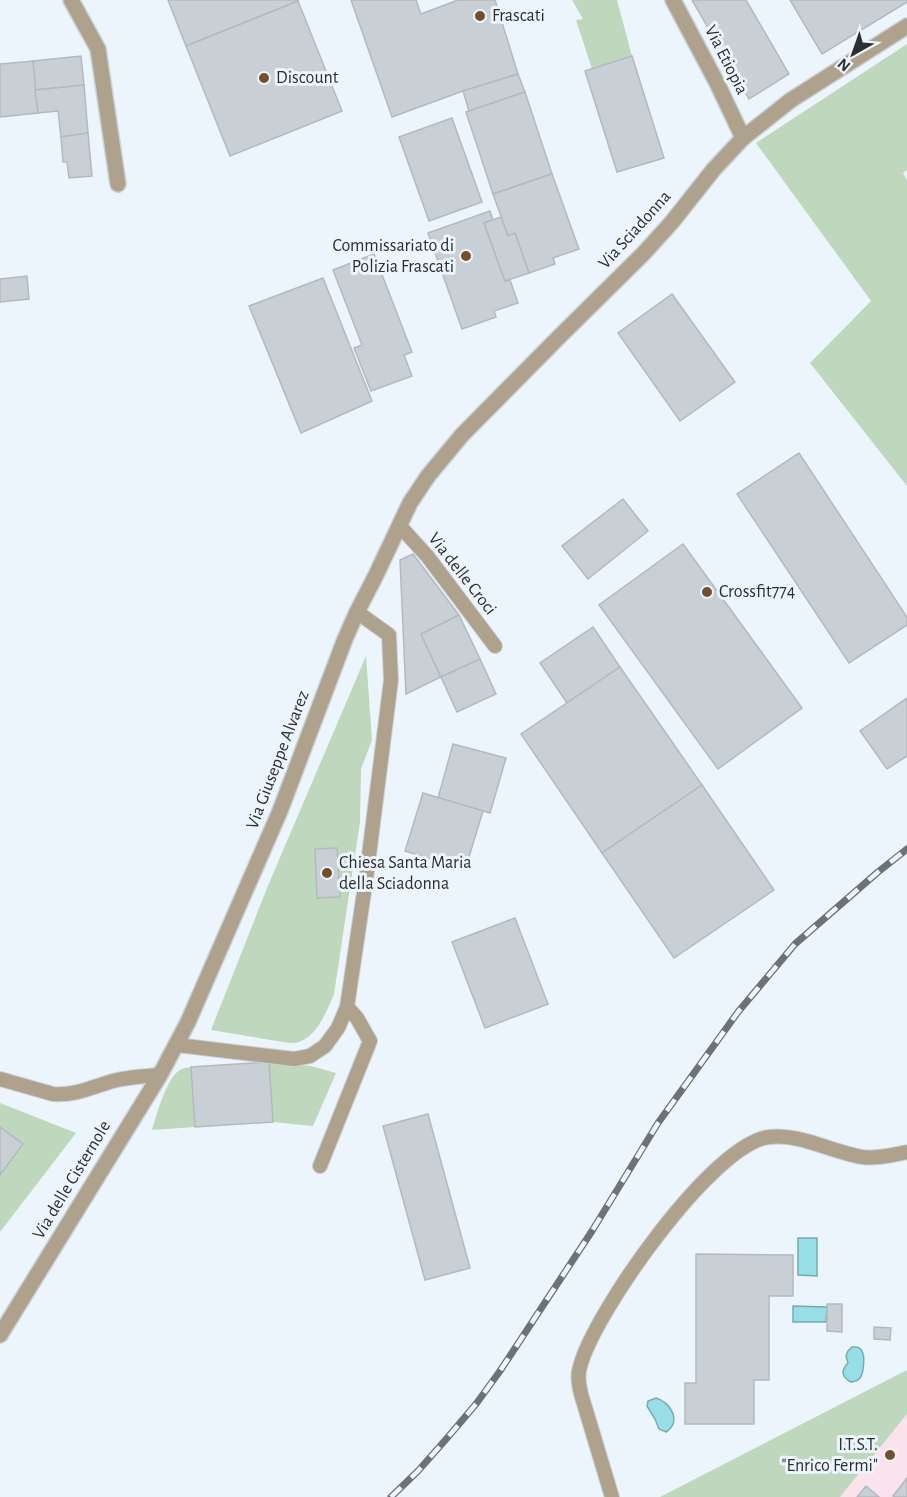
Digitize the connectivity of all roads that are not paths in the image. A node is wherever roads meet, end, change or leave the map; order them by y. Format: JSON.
{"nodes":[{"id":1,"x":71,"y":0,"type":"edge"},
{"id":2,"x":673,"y":0,"type":"edge"},
{"id":3,"x":907,"y":26,"type":"edge"},
{"id":4,"x":743,"y":138,"type":"junction"},
{"id":5,"x":118,"y":184,"type":"dead end"},
{"id":6,"x":418,"y":490,"type":"joint"},
{"id":7,"x":399,"y":525,"type":"junction"},
{"id":8,"x":357,"y":612,"type":"junction"},
{"id":9,"x":495,"y":646,"type":"dead end"},
{"id":10,"x":347,"y":1007,"type":"junction"},
{"id":11,"x":177,"y":1045,"type":"junction"},
{"id":12,"x":160,"y":1074,"type":"junction"},
{"id":13,"x":0,"y":1079,"type":"edge"},
{"id":14,"x":907,"y":1152,"type":"edge"},
{"id":15,"x":320,"y":1166,"type":"dead end"},
{"id":16,"x":0,"y":1335,"type":"edge"},
{"id":17,"x":612,"y":1497,"type":"edge"}],
"edges":[{"from":1,"to":5,"type":"street"},
{"from":2,"to":4,"type":"street","name":"Via Etiopia"},
{"from":3,"to":4,"type":"street","name":"Via Sciadonna"},
{"from":4,"to":6,"type":"street","name":"Via Sciadonna"},
{"from":6,"to":7,"type":"street","name":"Via Giuseppe Alvarez"},
{"from":7,"to":8,"type":"street","name":"Via Giuseppe Alvarez"},
{"from":7,"to":9,"type":"lane","name":"Via delle Croci"},
{"from":8,"to":10,"type":"lane"},
{"from":8,"to":11,"type":"street","name":"Via Giuseppe Alvarez"},
{"from":10,"to":11,"type":"lane"},
{"from":10,"to":15,"type":"lane"},
{"from":11,"to":12,"type":"street","name":"Via delle Cisternole"},
{"from":12,"to":13,"type":"lane"},
{"from":12,"to":16,"type":"street","name":"Via delle Cisternole"},
{"from":14,"to":17,"type":"lane"}]}
